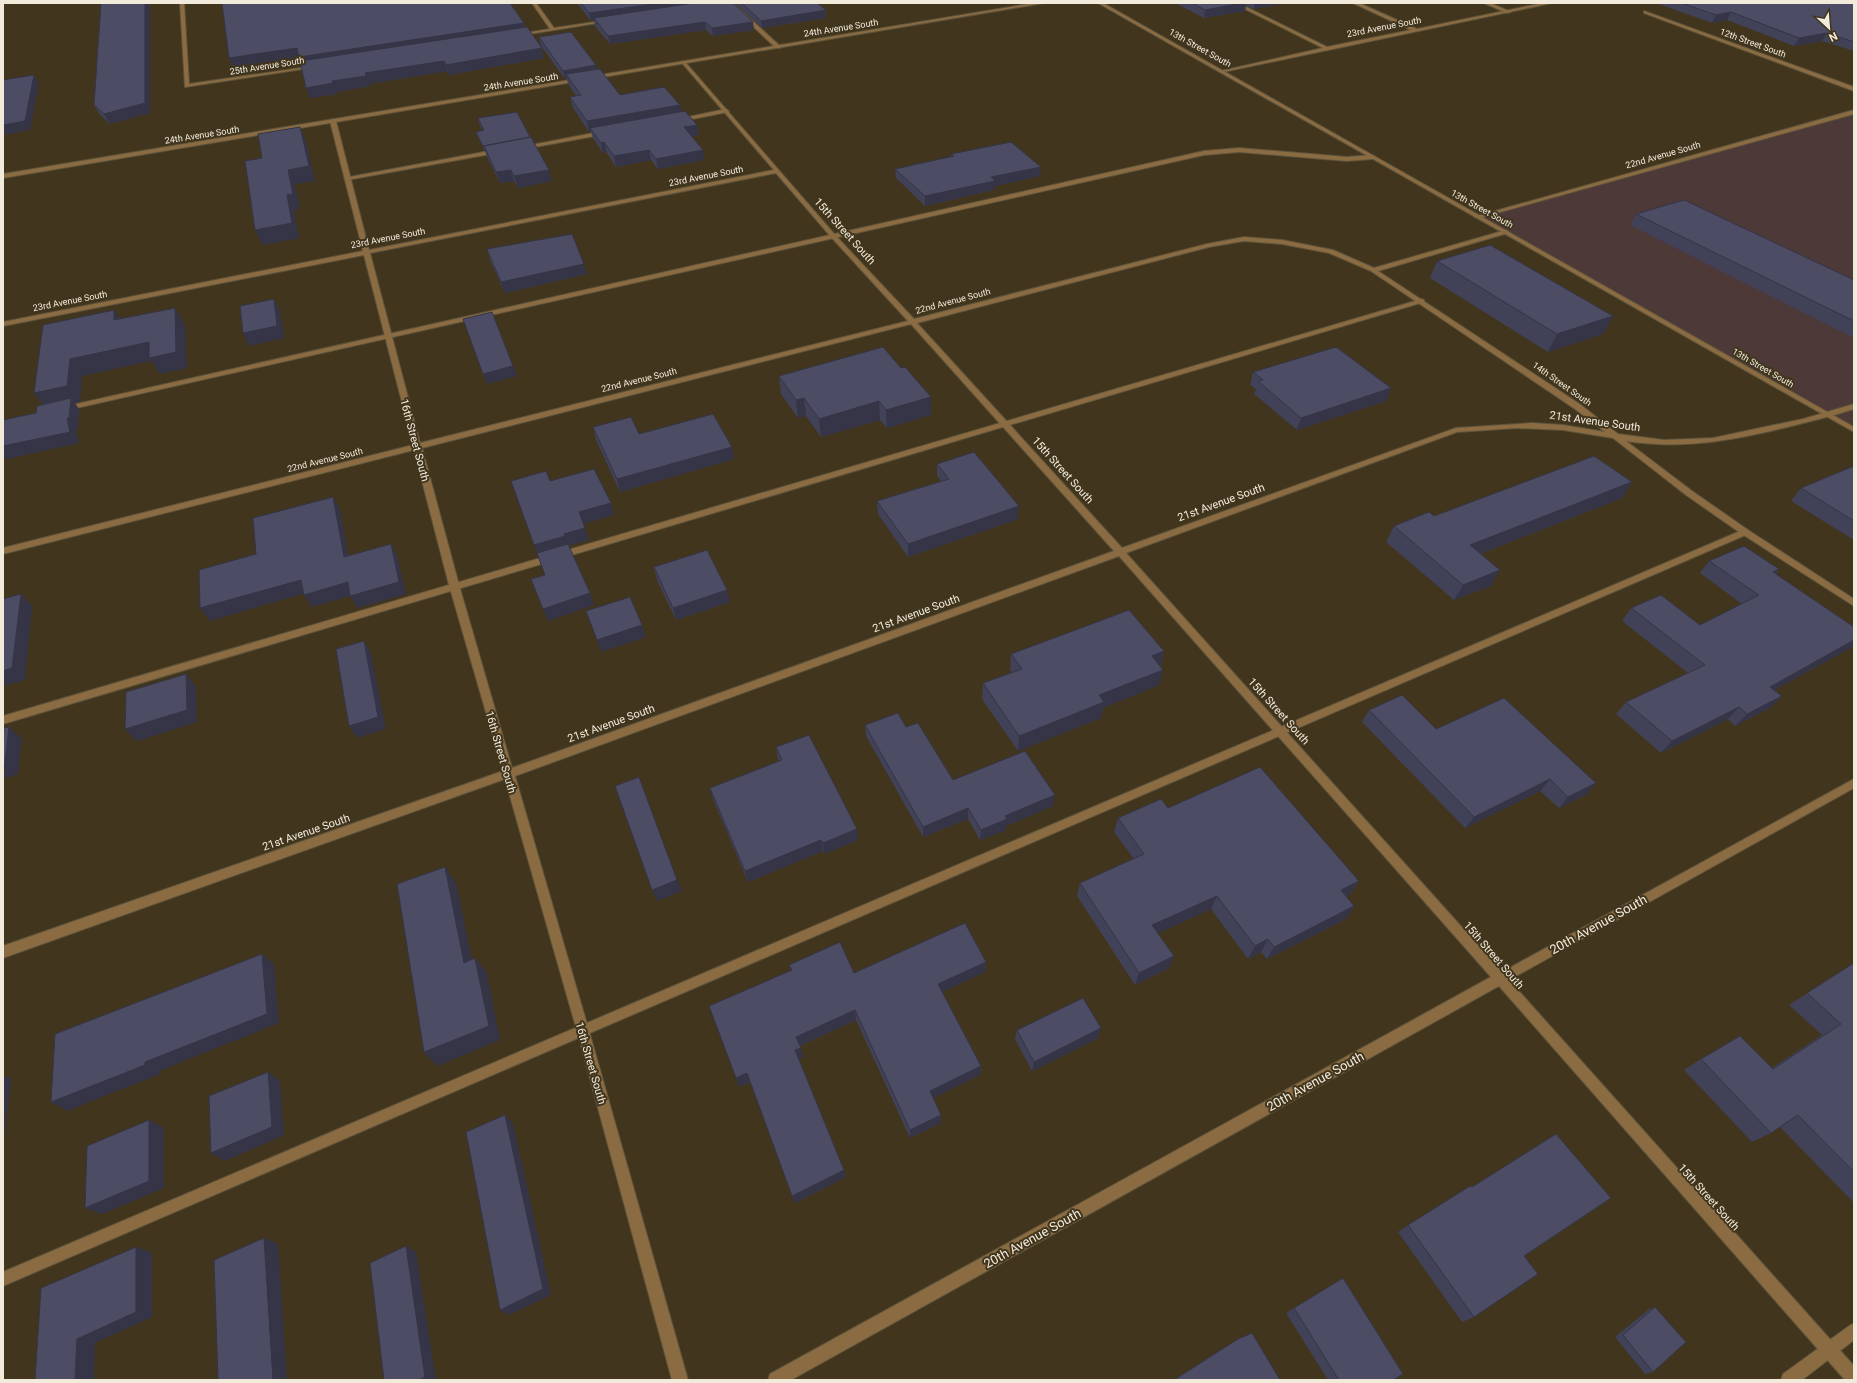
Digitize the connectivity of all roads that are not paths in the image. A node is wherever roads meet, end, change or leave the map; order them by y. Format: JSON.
{"nodes":[{"id":1,"x":182,"y":3,"type":"edge"},
{"id":2,"x":534,"y":3,"type":"edge"},
{"id":3,"x":729,"y":3,"type":"edge"},
{"id":4,"x":1042,"y":3,"type":"edge"},
{"id":5,"x":1100,"y":3,"type":"edge"},
{"id":6,"x":1235,"y":3,"type":"edge"},
{"id":7,"x":1355,"y":3,"type":"edge"},
{"id":8,"x":1486,"y":3,"type":"edge"},
{"id":9,"x":1550,"y":3,"type":"edge"},
{"id":10,"x":721,"y":4,"type":"edge"},
{"id":11,"x":1509,"y":12,"type":"junction"},
{"id":12,"x":1646,"y":12,"type":"dead end"},
{"id":13,"x":614,"y":20,"type":"edge"},
{"id":14,"x":553,"y":30,"type":"junction"},
{"id":15,"x":1416,"y":30,"type":"junction"},
{"id":16,"x":514,"y":36,"type":"edge"},
{"id":17,"x":778,"y":47,"type":"junction"},
{"id":18,"x":1327,"y":48,"type":"junction"},
{"id":19,"x":685,"y":63,"type":"junction"},
{"id":20,"x":319,"y":66,"type":"edge"},
{"id":21,"x":1223,"y":71,"type":"junction"},
{"id":22,"x":1854,"y":89,"type":"edge"},
{"id":23,"x":726,"y":111,"type":"junction"},
{"id":24,"x":1854,"y":112,"type":"edge"},
{"id":25,"x":333,"y":121,"type":"junction"},
{"id":26,"x":672,"y":121,"type":"edge"},
{"id":27,"x":610,"y":132,"type":"edge"},
{"id":28,"x":517,"y":148,"type":"edge"},
{"id":29,"x":510,"y":149,"type":"edge"},
{"id":30,"x":1372,"y":157,"type":"junction"},
{"id":31,"x":777,"y":171,"type":"junction"},
{"id":32,"x":3,"y":176,"type":"edge"},
{"id":33,"x":347,"y":178,"type":"junction"},
{"id":34,"x":1477,"y":217,"type":"junction"},
{"id":35,"x":1506,"y":232,"type":"junction"},
{"id":36,"x":834,"y":237,"type":"junction"},
{"id":37,"x":1282,"y":242,"type":"joint"},
{"id":38,"x":366,"y":252,"type":"junction"},
{"id":39,"x":1373,"y":270,"type":"junction"},
{"id":40,"x":1422,"y":301,"type":"junction"},
{"id":41,"x":912,"y":322,"type":"junction"},
{"id":42,"x":3,"y":324,"type":"edge"},
{"id":43,"x":388,"y":336,"type":"junction"},
{"id":44,"x":1854,"y":406,"type":"edge"},
{"id":45,"x":57,"y":411,"type":"edge"},
{"id":46,"x":1828,"y":416,"type":"junction"},
{"id":47,"x":1007,"y":425,"type":"junction"},
{"id":48,"x":1854,"y":430,"type":"edge"},
{"id":49,"x":1618,"y":437,"type":"junction"},
{"id":50,"x":417,"y":447,"type":"junction"},
{"id":51,"x":1745,"y":532,"type":"junction"},
{"id":52,"x":3,"y":551,"type":"edge"},
{"id":53,"x":1120,"y":551,"type":"junction"},
{"id":54,"x":454,"y":585,"type":"junction"},
{"id":55,"x":1854,"y":603,"type":"edge"},
{"id":56,"x":3,"y":720,"type":"edge"},
{"id":57,"x":1281,"y":731,"type":"junction"},
{"id":58,"x":507,"y":774,"type":"junction"},
{"id":59,"x":1854,"y":783,"type":"edge"},
{"id":60,"x":3,"y":952,"type":"edge"},
{"id":61,"x":1499,"y":979,"type":"junction"},
{"id":62,"x":583,"y":1031,"type":"junction"},
{"id":63,"x":3,"y":1279,"type":"edge"},
{"id":64,"x":1854,"y":1331,"type":"edge"},
{"id":65,"x":1829,"y":1350,"type":"junction"},
{"id":66,"x":1854,"y":1378,"type":"edge"},
{"id":67,"x":680,"y":1380,"type":"edge"},
{"id":68,"x":776,"y":1380,"type":"edge"},
{"id":69,"x":1789,"y":1380,"type":"edge"}],
"edges":[{"from":1,"to":20,"type":"street","name":"25th Avenue South"},
{"from":2,"to":14,"type":"street"},
{"from":3,"to":10,"type":"street"},
{"from":3,"to":17,"type":"street"},
{"from":4,"to":17,"type":"street","name":"24th Avenue South"},
{"from":5,"to":21,"type":"street","name":"13th Street South"},
{"from":6,"to":18,"type":"street"},
{"from":7,"to":15,"type":"street"},
{"from":8,"to":11,"type":"street"},
{"from":9,"to":11,"type":"street","name":"23rd Avenue South"},
{"from":11,"to":15,"type":"street","name":"23rd Avenue South"},
{"from":12,"to":22,"type":"street","name":"12th Street South"},
{"from":13,"to":14,"type":"street"},
{"from":14,"to":16,"type":"street"},
{"from":15,"to":18,"type":"street","name":"23rd Avenue South"},
{"from":17,"to":19,"type":"street","name":"24th Avenue South"},
{"from":18,"to":21,"type":"street","name":"23rd Avenue South"},
{"from":19,"to":23,"type":"street","name":"15th Street South"},
{"from":19,"to":25,"type":"street","name":"24th Avenue South"},
{"from":21,"to":30,"type":"street","name":"13th Street South"},
{"from":23,"to":26,"type":"street"},
{"from":23,"to":31,"type":"street","name":"15th Street South"},
{"from":24,"to":34,"type":"street","name":"22nd Avenue South"},
{"from":25,"to":32,"type":"street","name":"24th Avenue South"},
{"from":25,"to":33,"type":"street","name":"16th Street South"},
{"from":27,"to":28,"type":"street"},
{"from":29,"to":33,"type":"street"},
{"from":30,"to":34,"type":"street","name":"13th Street South"},
{"from":30,"to":36,"type":"street"},
{"from":31,"to":36,"type":"street","name":"15th Street South"},
{"from":31,"to":38,"type":"street","name":"23rd Avenue South"},
{"from":33,"to":38,"type":"street","name":"16th Street South"},
{"from":34,"to":35,"type":"street","name":"13th Street South"},
{"from":35,"to":39,"type":"street"},
{"from":35,"to":46,"type":"street","name":"13th Street South"},
{"from":36,"to":41,"type":"street","name":"15th Street South"},
{"from":36,"to":43,"type":"street"},
{"from":37,"to":39,"type":"street","name":"14th Street South"},
{"from":37,"to":41,"type":"street","name":"22nd Avenue South"},
{"from":38,"to":42,"type":"street","name":"23rd Avenue South"},
{"from":38,"to":43,"type":"street","name":"16th Street South"},
{"from":39,"to":40,"type":"street","name":"14th Street South"},
{"from":40,"to":47,"type":"street"},
{"from":40,"to":49,"type":"street","name":"14th Street South"},
{"from":41,"to":47,"type":"street","name":"15th Street South"},
{"from":41,"to":50,"type":"street","name":"22nd Avenue South"},
{"from":43,"to":45,"type":"street"},
{"from":43,"to":50,"type":"street","name":"16th Street South"},
{"from":44,"to":46,"type":"street","name":"21st Avenue South"},
{"from":46,"to":48,"type":"street","name":"13th Street South"},
{"from":46,"to":49,"type":"street","name":"21st Avenue South"},
{"from":47,"to":53,"type":"street","name":"15th Street South"},
{"from":47,"to":54,"type":"street"},
{"from":49,"to":51,"type":"street","name":"14th Street South"},
{"from":49,"to":53,"type":"street","name":"21st Avenue South"},
{"from":50,"to":52,"type":"street","name":"22nd Avenue South"},
{"from":50,"to":54,"type":"street","name":"16th Street South"},
{"from":51,"to":55,"type":"street","name":"14th Street South"},
{"from":51,"to":57,"type":"street"},
{"from":53,"to":57,"type":"street","name":"15th Street South"},
{"from":53,"to":58,"type":"street","name":"21st Avenue South"},
{"from":54,"to":56,"type":"street"},
{"from":54,"to":58,"type":"street","name":"16th Street South"},
{"from":57,"to":61,"type":"street","name":"15th Street South"},
{"from":57,"to":62,"type":"street"},
{"from":58,"to":60,"type":"street","name":"21st Avenue South"},
{"from":58,"to":62,"type":"street","name":"16th Street South"},
{"from":59,"to":61,"type":"street","name":"20th Avenue South"},
{"from":61,"to":65,"type":"street","name":"15th Street South"},
{"from":61,"to":68,"type":"street","name":"20th Avenue South"},
{"from":62,"to":63,"type":"street"},
{"from":62,"to":67,"type":"street","name":"16th Street South"},
{"from":64,"to":65,"type":"street"},
{"from":65,"to":66,"type":"street","name":"15th Street South"},
{"from":65,"to":69,"type":"street"}]}
